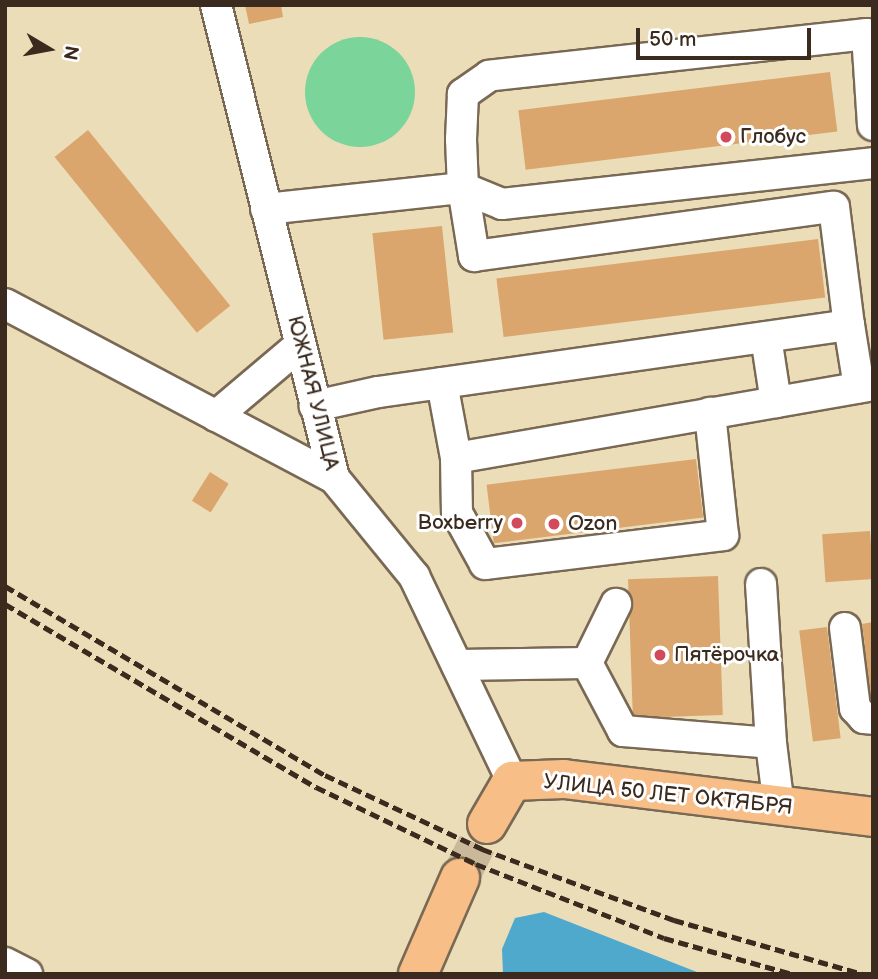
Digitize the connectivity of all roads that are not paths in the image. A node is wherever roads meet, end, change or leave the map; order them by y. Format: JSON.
{"nodes":[{"id":1,"x":216,"y":5,"type":"edge"},
{"id":2,"x":873,"y":125,"type":"edge"},
{"id":3,"x":873,"y":163,"type":"edge"},
{"id":4,"x":831,"y":168,"type":"junction"},
{"id":5,"x":463,"y":188,"type":"junction"},
{"id":6,"x":834,"y":207,"type":"junction"},
{"id":7,"x":267,"y":208,"type":"junction"},
{"id":8,"x":5,"y":304,"type":"edge"},
{"id":9,"x":849,"y":325,"type":"junction"},
{"id":10,"x":766,"y":337,"type":"junction"},
{"id":11,"x":300,"y":345,"type":"junction"},
{"id":12,"x":442,"y":383,"type":"junction"},
{"id":13,"x":866,"y":386,"type":"edge"},
{"id":14,"x":776,"y":402,"type":"junction"},
{"id":15,"x":315,"y":406,"type":"junction"},
{"id":16,"x":710,"y":413,"type":"junction"},
{"id":17,"x":216,"y":416,"type":"junction"},
{"id":18,"x":456,"y":458,"type":"junction"},
{"id":19,"x":334,"y":478,"type":"junction"},
{"id":20,"x":761,"y":584,"type":"dead end"},
{"id":21,"x":617,"y":604,"type":"dead end"},
{"id":22,"x":845,"y":628,"type":"dead end"},
{"id":23,"x":587,"y":663,"type":"junction"},
{"id":24,"x":457,"y":665,"type":"junction"},
{"id":25,"x":873,"y":719,"type":"edge"},
{"id":26,"x":771,"y":743,"type":"junction"},
{"id":27,"x":512,"y":780,"type":"junction"},
{"id":28,"x":779,"y":807,"type":"junction"},
{"id":29,"x":873,"y":817,"type":"edge"},
{"id":30,"x":487,"y":824,"type":"tunnel mouth"},
{"id":31,"x":460,"y":878,"type":"tunnel mouth"},
{"id":32,"x":5,"y":963,"type":"edge"},
{"id":33,"x":27,"y":974,"type":"edge"},
{"id":34,"x":418,"y":974,"type":"edge"}],
"edges":[{"from":1,"to":7,"type":"street","name":"ЮЖНАЯ УЛИЦА"},
{"from":2,"to":5,"type":"street"},
{"from":3,"to":4,"type":"street"},
{"from":4,"to":5,"type":"street"},
{"from":4,"to":6,"type":"street"},
{"from":5,"to":6,"type":"street"},
{"from":5,"to":7,"type":"street"},
{"from":6,"to":9,"type":"street"},
{"from":7,"to":11,"type":"street","name":"ЮЖНАЯ УЛИЦА"},
{"from":8,"to":17,"type":"street"},
{"from":9,"to":10,"type":"street"},
{"from":9,"to":13,"type":"street"},
{"from":10,"to":12,"type":"street"},
{"from":10,"to":14,"type":"street"},
{"from":11,"to":15,"type":"street","name":"ЮЖНАЯ УЛИЦА"},
{"from":11,"to":17,"type":"street"},
{"from":12,"to":15,"type":"street"},
{"from":12,"to":18,"type":"street"},
{"from":13,"to":14,"type":"street"},
{"from":14,"to":16,"type":"street"},
{"from":15,"to":19,"type":"street","name":"ЮЖНАЯ УЛИЦА"},
{"from":16,"to":18,"type":"street"},
{"from":16,"to":18,"type":"street"},
{"from":17,"to":19,"type":"street"},
{"from":19,"to":24,"type":"street","name":"ЮЖНАЯ УЛИЦА"},
{"from":20,"to":26,"type":"street"},
{"from":21,"to":23,"type":"street"},
{"from":22,"to":25,"type":"street"},
{"from":23,"to":24,"type":"street"},
{"from":23,"to":26,"type":"street"},
{"from":24,"to":27,"type":"street","name":"ЮЖНАЯ УЛИЦА"},
{"from":26,"to":28,"type":"street"},
{"from":27,"to":28,"type":"main road","name":"УЛИЦА 50 ЛЕТ ОКТЯБРЯ"},
{"from":27,"to":30,"type":"main road","name":"УЛИЦА 50 ЛЕТ ОКТЯБРЯ"},
{"from":28,"to":29,"type":"main road","name":"УЛИЦА 50 ЛЕТ ОКТЯБРЯ"},
{"from":31,"to":34,"type":"main road"},
{"from":32,"to":33,"type":"street"}]}
